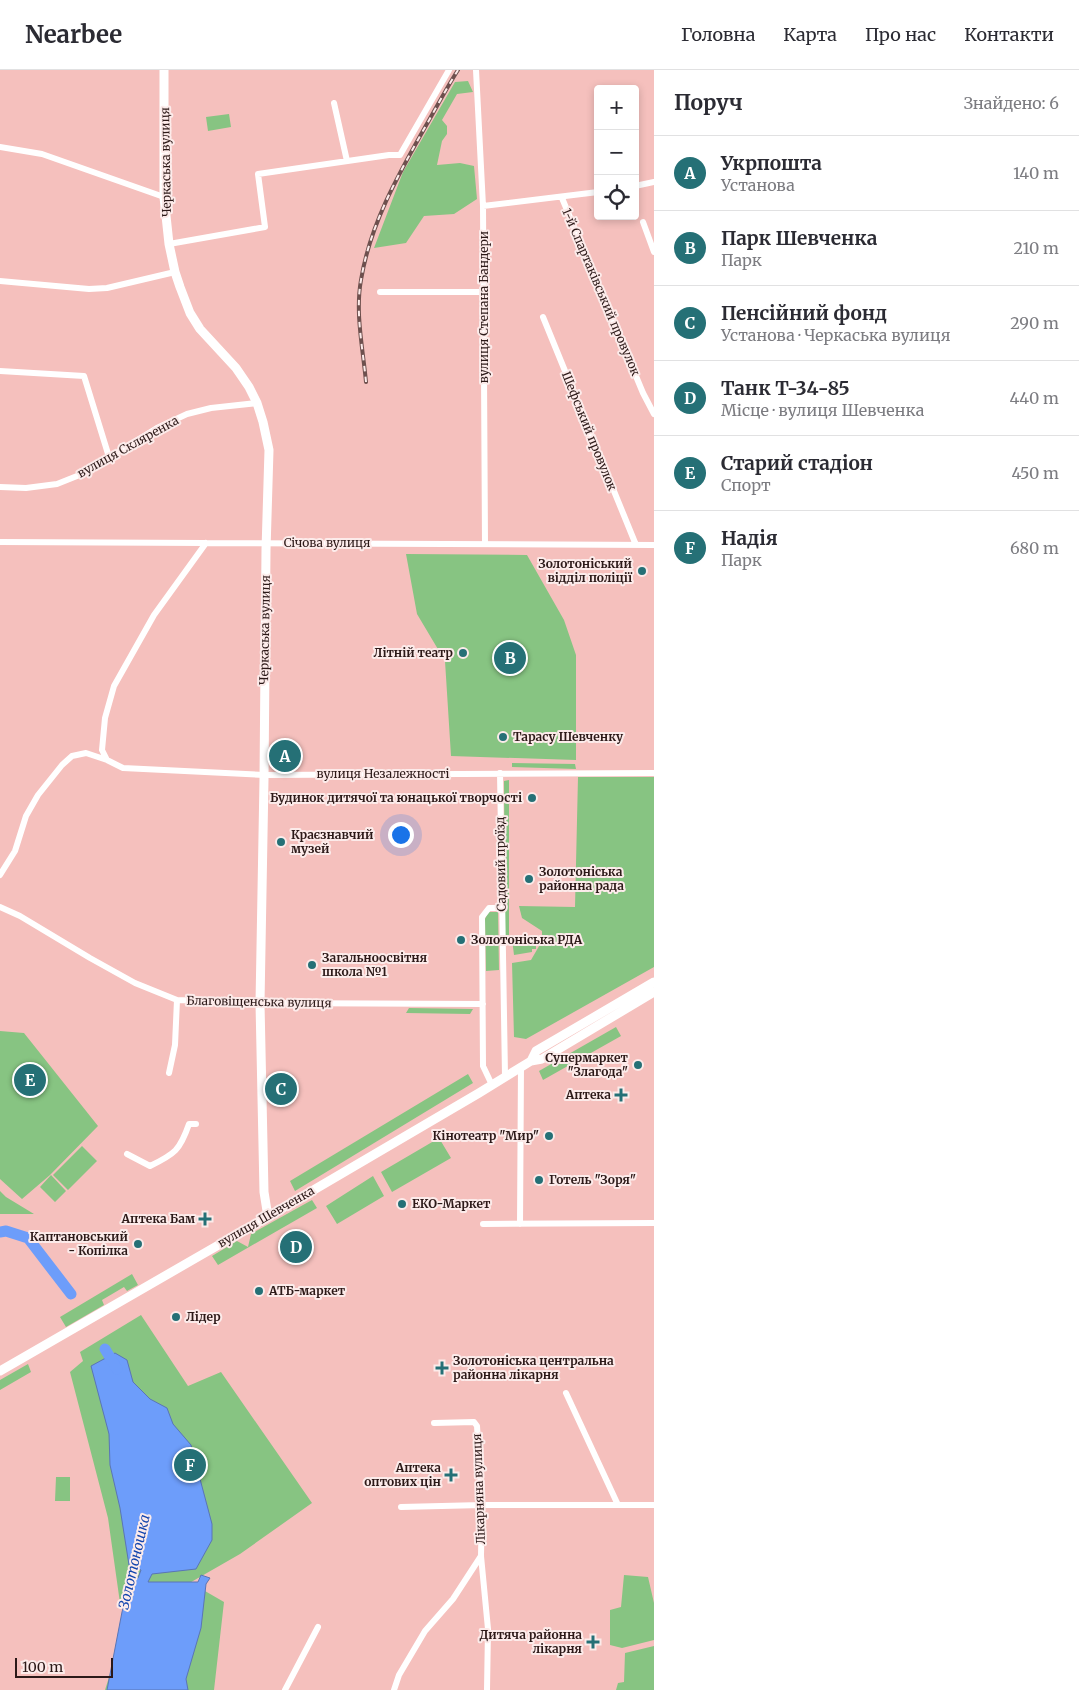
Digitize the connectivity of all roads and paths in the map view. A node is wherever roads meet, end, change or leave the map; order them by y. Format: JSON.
{"nodes":[{"id":1,"x":164,"y":70,"type":"edge"},
{"id":2,"x":449,"y":70,"type":"edge"},
{"id":3,"x":476,"y":70,"type":"edge"},
{"id":4,"x":334,"y":103,"type":"dead end"},
{"id":5,"x":0,"y":147,"type":"edge"},
{"id":6,"x":346,"y":161,"type":"junction"},
{"id":7,"x":654,"y":182,"type":"edge"},
{"id":8,"x":639,"y":185,"type":"edge"},
{"id":9,"x":594,"y":193,"type":"edge"},
{"id":10,"x":164,"y":196,"type":"junction"},
{"id":11,"x":562,"y":198,"type":"junction"},
{"id":12,"x":483,"y":206,"type":"junction"},
{"id":13,"x":643,"y":222,"type":"dead end"},
{"id":14,"x":169,"y":244,"type":"junction"},
{"id":15,"x":654,"y":252,"type":"edge"},
{"id":16,"x":175,"y":272,"type":"junction"},
{"id":17,"x":0,"y":280,"type":"edge"},
{"id":18,"x":380,"y":292,"type":"dead end"},
{"id":19,"x":484,"y":292,"type":"junction"},
{"id":20,"x":543,"y":318,"type":"dead end"},
{"id":21,"x":0,"y":371,"type":"edge"},
{"id":22,"x":257,"y":403,"type":"junction"},
{"id":23,"x":654,"y":414,"type":"edge"},
{"id":24,"x":109,"y":458,"type":"junction"},
{"id":25,"x":0,"y":487,"type":"edge"},
{"id":26,"x":0,"y":542,"type":"edge"},
{"id":27,"x":206,"y":543,"type":"junction"},
{"id":28,"x":266,"y":543,"type":"junction"},
{"id":29,"x":485,"y":544,"type":"junction"},
{"id":30,"x":636,"y":545,"type":"junction"},
{"id":31,"x":654,"y":545,"type":"edge"},
{"id":32,"x":107,"y":760,"type":"junction"},
{"id":33,"x":500,"y":773,"type":"junction"},
{"id":34,"x":654,"y":773,"type":"edge"},
{"id":35,"x":264,"y":775,"type":"junction"},
{"id":36,"x":0,"y":876,"type":"edge"},
{"id":37,"x":0,"y":907,"type":"edge"},
{"id":38,"x":502,"y":908,"type":"junction"},
{"id":39,"x":654,"y":982,"type":"edge"},
{"id":40,"x":654,"y":992,"type":"edge"},
{"id":41,"x":177,"y":1000,"type":"junction"},
{"id":42,"x":260,"y":1003,"type":"junction"},
{"id":43,"x":483,"y":1004,"type":"junction"},
{"id":44,"x":531,"y":1061,"type":"junction"},
{"id":45,"x":521,"y":1066,"type":"junction"},
{"id":46,"x":169,"y":1073,"type":"dead end"},
{"id":47,"x":505,"y":1076,"type":"junction"},
{"id":48,"x":492,"y":1085,"type":"junction"},
{"id":49,"x":196,"y":1124,"type":"dead end"},
{"id":50,"x":127,"y":1154,"type":"dead end"},
{"id":51,"x":268,"y":1217,"type":"junction"},
{"id":52,"x":654,"y":1223,"type":"edge"},
{"id":53,"x":483,"y":1224,"type":"dead end"},
{"id":54,"x":520,"y":1224,"type":"junction"},
{"id":55,"x":0,"y":1371,"type":"edge"},
{"id":56,"x":566,"y":1394,"type":"dead end"},
{"id":57,"x":434,"y":1423,"type":"dead end"},
{"id":58,"x":482,"y":1505,"type":"junction"},
{"id":59,"x":618,"y":1505,"type":"junction"},
{"id":60,"x":654,"y":1505,"type":"edge"},
{"id":61,"x":401,"y":1507,"type":"dead end"},
{"id":62,"x":481,"y":1556,"type":"junction"},
{"id":63,"x":318,"y":1627,"type":"dead end"},
{"id":64,"x":285,"y":1690,"type":"edge"},
{"id":65,"x":394,"y":1690,"type":"edge"},
{"id":66,"x":487,"y":1690,"type":"edge"}],
"edges":[{"from":1,"to":10,"type":"street","name":"Черкаська вулиця"},
{"from":2,"to":6,"type":"street"},
{"from":3,"to":12,"type":"street","name":"вулиця Степана Бандери"},
{"from":4,"to":6,"type":"street"},
{"from":5,"to":10,"type":"street"},
{"from":6,"to":14,"type":"street"},
{"from":7,"to":8,"type":"street"},
{"from":9,"to":11,"type":"street"},
{"from":10,"to":14,"type":"street","name":"Черкаська вулиця"},
{"from":11,"to":12,"type":"street"},
{"from":11,"to":23,"type":"street","name":"1-й Спартаківський провулок"},
{"from":12,"to":19,"type":"street","name":"вулиця Степана Бандери"},
{"from":13,"to":15,"type":"street"},
{"from":14,"to":16,"type":"street","name":"Черкаська вулиця"},
{"from":16,"to":17,"type":"street"},
{"from":16,"to":22,"type":"street","name":"Черкаська вулиця"},
{"from":18,"to":19,"type":"street"},
{"from":19,"to":29,"type":"street","name":"вулиця Степана Бандери"},
{"from":20,"to":30,"type":"street","name":"Шефський провулок"},
{"from":21,"to":24,"type":"street"},
{"from":22,"to":24,"type":"street","name":"вулиця Скляренка"},
{"from":22,"to":28,"type":"street","name":"Черкаська вулиця"},
{"from":24,"to":25,"type":"street","name":"вулиця Скляренка"},
{"from":26,"to":27,"type":"street","name":"Січова вулиця"},
{"from":27,"to":28,"type":"street","name":"Січова вулиця"},
{"from":27,"to":32,"type":"street"},
{"from":28,"to":29,"type":"street","name":"Січова вулиця"},
{"from":28,"to":35,"type":"street","name":"Черкаська вулиця"},
{"from":29,"to":30,"type":"street","name":"Січова вулиця"},
{"from":30,"to":31,"type":"street","name":"Січова вулиця"},
{"from":32,"to":35,"type":"street","name":"вулиця Незалежності"},
{"from":32,"to":36,"type":"street","name":"вулиця Незалежності"},
{"from":33,"to":34,"type":"street","name":"вулиця Незалежності"},
{"from":33,"to":35,"type":"street","name":"вулиця Незалежності"},
{"from":33,"to":38,"type":"street","name":"Садовий проїзд"},
{"from":35,"to":42,"type":"street","name":"Черкаська вулиця"},
{"from":37,"to":41,"type":"street","name":"Благовіщенська вулиця"},
{"from":38,"to":43,"type":"street"},
{"from":38,"to":47,"type":"street","name":"Садовий проїзд"},
{"from":39,"to":44,"type":"street","name":"вулиця Шевченка"},
{"from":40,"to":44,"type":"street","name":"вулиця Шевченка"},
{"from":41,"to":42,"type":"street","name":"Благовіщенська вулиця"},
{"from":41,"to":46,"type":"street"},
{"from":42,"to":43,"type":"street","name":"Благовіщенська вулиця"},
{"from":42,"to":51,"type":"street","name":"Черкаська вулиця"},
{"from":43,"to":48,"type":"street"},
{"from":44,"to":45,"type":"street","name":"вулиця Шевченка"},
{"from":45,"to":47,"type":"street","name":"вулиця Шевченка"},
{"from":45,"to":54,"type":"street"},
{"from":47,"to":48,"type":"street","name":"вулиця Шевченка"},
{"from":48,"to":51,"type":"street","name":"вулиця Шевченка"},
{"from":49,"to":50,"type":"street"},
{"from":51,"to":55,"type":"street","name":"вулиця Шевченка"},
{"from":52,"to":54,"type":"street"},
{"from":53,"to":54,"type":"street"},
{"from":56,"to":59,"type":"street"},
{"from":57,"to":58,"type":"street","name":"Лікарняна вулиця"},
{"from":58,"to":59,"type":"street"},
{"from":58,"to":61,"type":"street"},
{"from":58,"to":62,"type":"street","name":"Лікарняна вулиця"},
{"from":59,"to":60,"type":"street"},
{"from":62,"to":65,"type":"street","name":"Лікарняна вулиця"},
{"from":62,"to":66,"type":"street"},
{"from":63,"to":64,"type":"street"}]}
